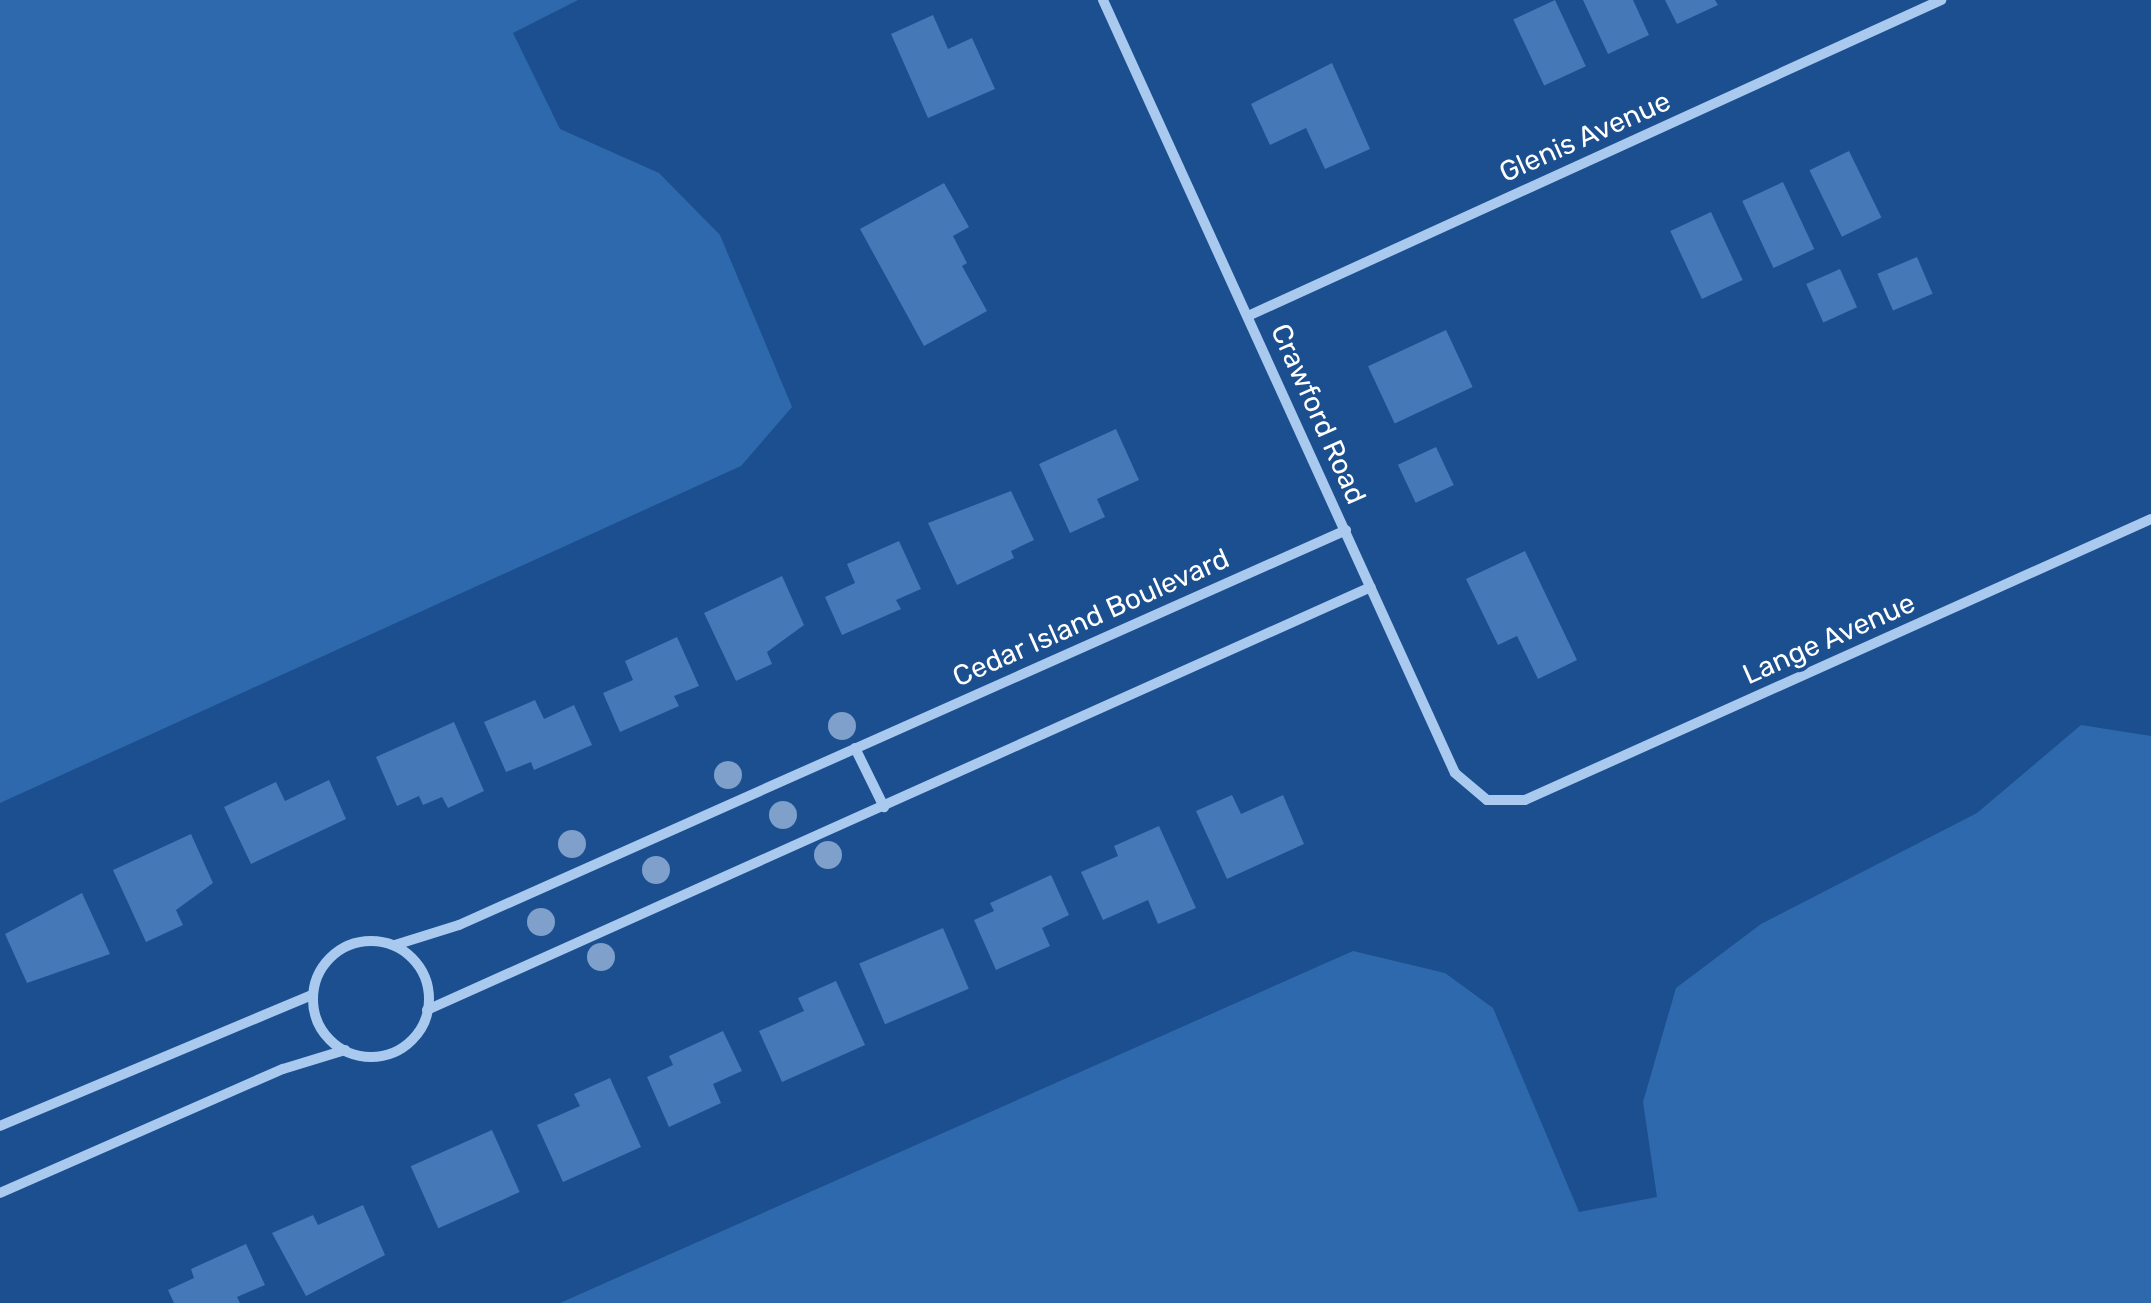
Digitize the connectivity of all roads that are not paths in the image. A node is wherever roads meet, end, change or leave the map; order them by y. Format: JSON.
{"nodes":[{"id":1,"x":1103,"y":0,"type":"edge"},
{"id":2,"x":1941,"y":0,"type":"edge"},
{"id":3,"x":1248,"y":316,"type":"junction"},
{"id":4,"x":2151,"y":519,"type":"edge"},
{"id":5,"x":1346,"y":530,"type":"junction"},
{"id":6,"x":1372,"y":588,"type":"junction"},
{"id":7,"x":855,"y":748,"type":"junction"},
{"id":8,"x":1525,"y":800,"type":"joint"},
{"id":9,"x":884,"y":807,"type":"junction"},
{"id":10,"x":395,"y":945,"type":"junction"},
{"id":11,"x":312,"y":994,"type":"junction"},
{"id":12,"x":427,"y":1010,"type":"junction"},
{"id":13,"x":345,"y":1050,"type":"junction"},
{"id":14,"x":0,"y":1126,"type":"edge"},
{"id":15,"x":0,"y":1193,"type":"edge"}],
"edges":[{"from":1,"to":3,"type":"street","name":"Crawford Road"},
{"from":2,"to":3,"type":"street","name":"Glenis Avenue"},
{"from":3,"to":5,"type":"street","name":"Crawford Road"},
{"from":4,"to":8,"type":"street","name":"Lange Avenue"},
{"from":5,"to":6,"type":"street","name":"Crawford Road"},
{"from":5,"to":7,"type":"street","name":"Cedar Island Boulevard"},
{"from":6,"to":8,"type":"street","name":"Crawford Road"},
{"from":6,"to":9,"type":"street"},
{"from":7,"to":9,"type":"street"},
{"from":7,"to":10,"type":"street","name":"Cedar Island Boulevard"},
{"from":9,"to":12,"type":"street"},
{"from":10,"to":11,"type":"street","name":"Cedar Island Boulevard"},
{"from":10,"to":12,"type":"street"},
{"from":11,"to":13,"type":"street"},
{"from":11,"to":14,"type":"street"},
{"from":12,"to":13,"type":"street"},
{"from":13,"to":15,"type":"street"}]}
